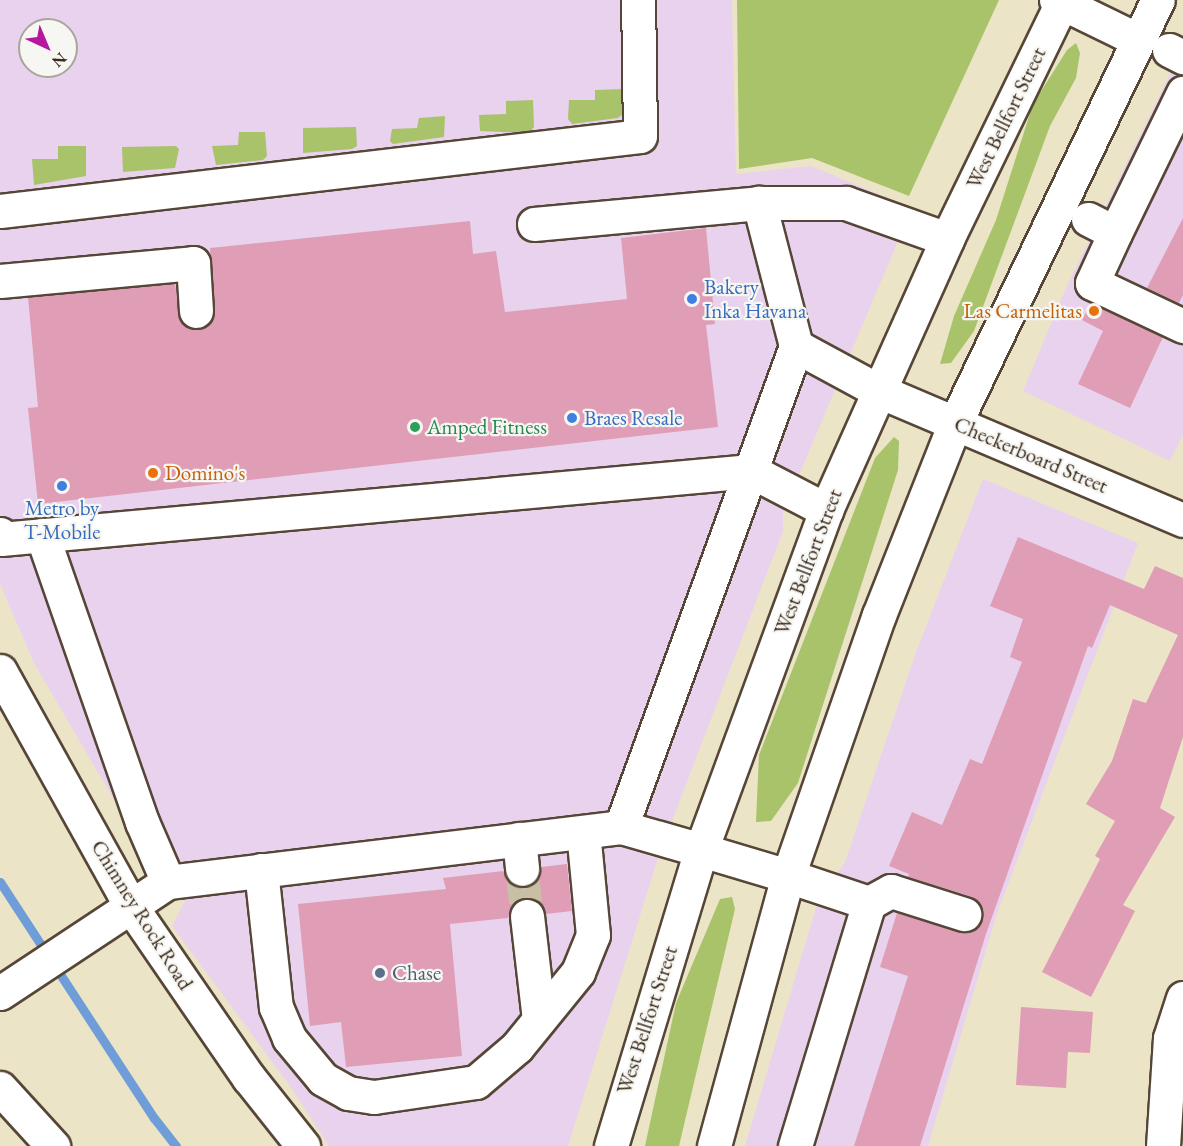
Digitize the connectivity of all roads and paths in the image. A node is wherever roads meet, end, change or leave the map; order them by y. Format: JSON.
{"nodes":[{"id":1,"x":638,"y":0,"type":"edge"},
{"id":2,"x":1158,"y":0,"type":"edge"},
{"id":3,"x":1060,"y":1,"type":"edge"},
{"id":4,"x":1136,"y":39,"type":"junction"},
{"id":5,"x":1183,"y":93,"type":"edge"},
{"id":6,"x":759,"y":203,"type":"junction"},
{"id":7,"x":0,"y":211,"type":"edge"},
{"id":8,"x":534,"y":224,"type":"dead end"},
{"id":9,"x":947,"y":239,"type":"junction"},
{"id":10,"x":0,"y":280,"type":"edge"},
{"id":11,"x":196,"y":311,"type":"dead end"},
{"id":12,"x":1183,"y":326,"type":"edge"},
{"id":13,"x":796,"y":346,"type":"junction"},
{"id":14,"x":879,"y":391,"type":"junction"},
{"id":15,"x":956,"y":423,"type":"junction"},
{"id":16,"x":751,"y":471,"type":"junction"},
{"id":17,"x":826,"y":510,"type":"junction"},
{"id":18,"x":1183,"y":520,"type":"edge"},
{"id":19,"x":0,"y":534,"type":"edge"},
{"id":20,"x":42,"y":535,"type":"junction"},
{"id":21,"x":0,"y":671,"type":"edge"},
{"id":22,"x":621,"y":827,"type":"junction"},
{"id":23,"x":583,"y":832,"type":"junction"},
{"id":24,"x":701,"y":850,"type":"junction"},
{"id":25,"x":261,"y":870,"type":"junction"},
{"id":26,"x":788,"y":876,"type":"junction"},
{"id":27,"x":168,"y":882,"type":"junction"},
{"id":28,"x":869,"y":903,"type":"junction"},
{"id":29,"x":132,"y":908,"type":"junction"},
{"id":30,"x":964,"y":914,"type":"dead end"},
{"id":31,"x":527,"y":916,"type":"tunnel mouth"},
{"id":32,"x":3,"y":991,"type":"edge"},
{"id":33,"x":1183,"y":998,"type":"edge"},
{"id":34,"x":539,"y":1019,"type":"junction"},
{"id":35,"x":0,"y":1088,"type":"edge"},
{"id":36,"x":620,"y":1106,"type":"junction"},
{"id":37,"x":53,"y":1146,"type":"edge"},
{"id":38,"x":303,"y":1146,"type":"edge"},
{"id":39,"x":590,"y":1146,"type":"edge"},
{"id":40,"x":611,"y":1146,"type":"edge"},
{"id":41,"x":714,"y":1146,"type":"edge"},
{"id":42,"x":795,"y":1146,"type":"edge"},
{"id":43,"x":1162,"y":1146,"type":"edge"}],
"edges":[{"from":1,"to":7,"type":"main road"},
{"from":2,"to":4,"type":"main road"},
{"from":3,"to":4,"type":"main road"},
{"from":3,"to":9,"type":"main road","name":"West Bellfort Street"},
{"from":4,"to":15,"type":"main road"},
{"from":5,"to":12,"type":"main road"},
{"from":6,"to":8,"type":"main road"},
{"from":6,"to":9,"type":"main road"},
{"from":6,"to":13,"type":"main road"},
{"from":9,"to":14,"type":"main road","name":"West Bellfort Street"},
{"from":10,"to":11,"type":"main road"},
{"from":13,"to":14,"type":"main road","name":"Checkerboard Street"},
{"from":13,"to":16,"type":"main road"},
{"from":14,"to":15,"type":"main road","name":"Checkerboard Street"},
{"from":14,"to":17,"type":"main road","name":"West Bellfort Street"},
{"from":15,"to":18,"type":"main road","name":"Checkerboard Street"},
{"from":15,"to":26,"type":"main road"},
{"from":16,"to":17,"type":"main road"},
{"from":16,"to":20,"type":"main road"},
{"from":16,"to":22,"type":"main road"},
{"from":17,"to":24,"type":"main road","name":"West Bellfort Street"},
{"from":19,"to":20,"type":"main road"},
{"from":20,"to":27,"type":"main road"},
{"from":21,"to":29,"type":"main road","name":"Chimney Rock Road"},
{"from":22,"to":23,"type":"main road"},
{"from":22,"to":24,"type":"main road"},
{"from":23,"to":25,"type":"main road"},
{"from":23,"to":34,"type":"main road"},
{"from":24,"to":26,"type":"main road"},
{"from":24,"to":36,"type":"main road","name":"West Bellfort Street"},
{"from":25,"to":27,"type":"main road"},
{"from":25,"to":34,"type":"main road"},
{"from":26,"to":28,"type":"main road"},
{"from":26,"to":41,"type":"main road"},
{"from":27,"to":29,"type":"main road"},
{"from":28,"to":30,"type":"main road"},
{"from":28,"to":42,"type":"main road"},
{"from":29,"to":32,"type":"main road"},
{"from":29,"to":38,"type":"main road","name":"Chimney Rock Road"},
{"from":31,"to":34,"type":"main road"},
{"from":33,"to":43,"type":"main road"},
{"from":35,"to":37,"type":"main road"},
{"from":36,"to":39,"type":"main road"},
{"from":36,"to":40,"type":"main road","name":"West Bellfort Street"}]}
